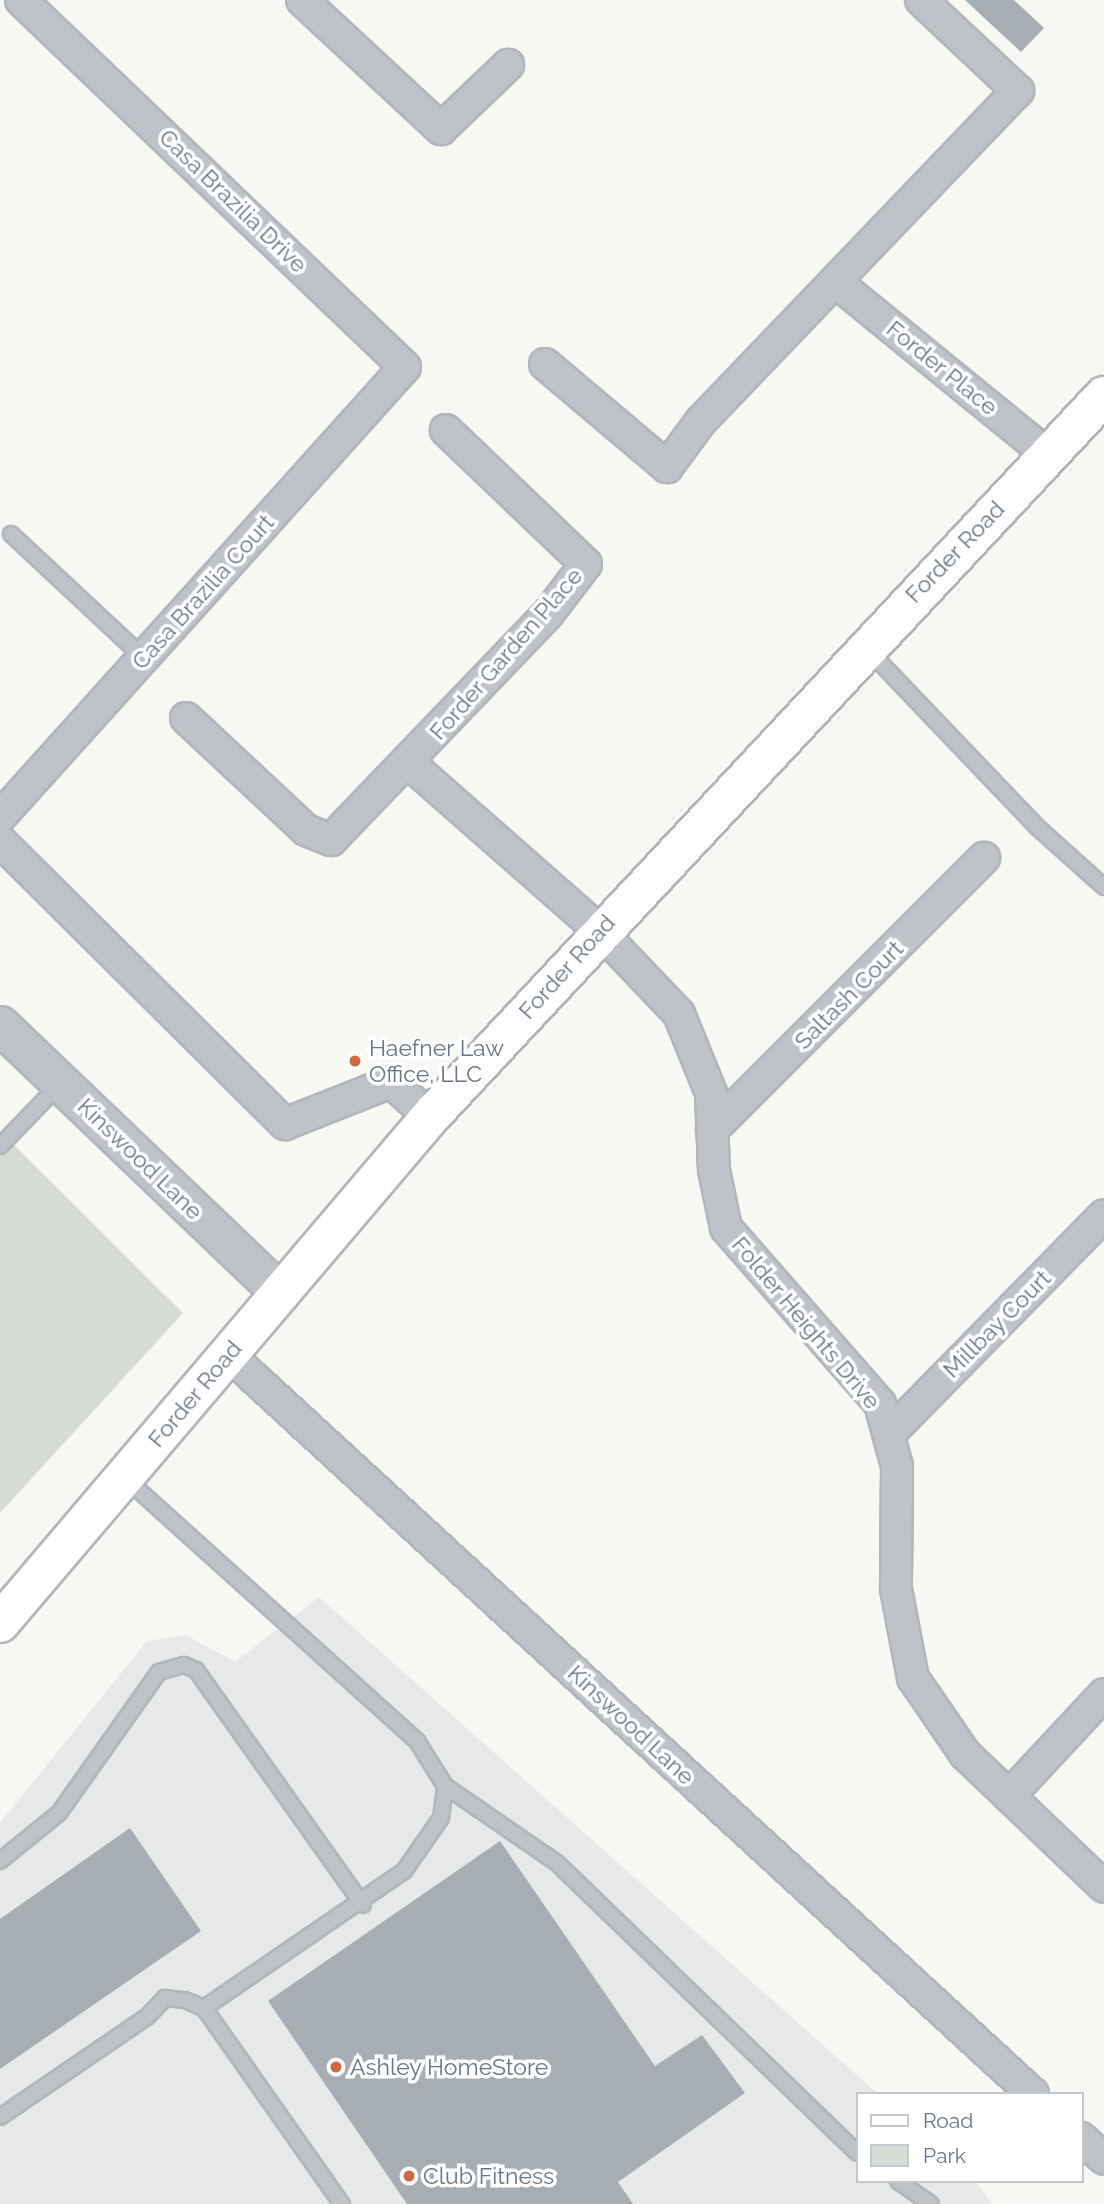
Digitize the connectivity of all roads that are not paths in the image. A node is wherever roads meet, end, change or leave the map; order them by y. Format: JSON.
{"nodes":[{"id":1,"x":21,"y":0,"type":"edge"},
{"id":2,"x":302,"y":0,"type":"edge"},
{"id":3,"x":921,"y":0,"type":"edge"},
{"id":4,"x":508,"y":65,"type":"dead end"},
{"id":5,"x":836,"y":282,"type":"junction"},
{"id":6,"x":545,"y":364,"type":"dead end"},
{"id":7,"x":405,"y":367,"type":"joint"},
{"id":8,"x":1104,"y":396,"type":"edge"},
{"id":9,"x":446,"y":430,"type":"dead end"},
{"id":10,"x":1047,"y":454,"type":"junction"},
{"id":11,"x":11,"y":534,"type":"dead end"},
{"id":12,"x":865,"y":646,"type":"junction"},
{"id":13,"x":144,"y":658,"type":"junction"},
{"id":14,"x":186,"y":718,"type":"dead end"},
{"id":15,"x":410,"y":764,"type":"junction"},
{"id":16,"x":0,"y":817,"type":"edge"},
{"id":17,"x":0,"y":841,"type":"edge"},
{"id":18,"x":984,"y":858,"type":"dead end"},
{"id":19,"x":1104,"y":887,"type":"edge"},
{"id":20,"x":600,"y":930,"type":"junction"},
{"id":21,"x":0,"y":1025,"type":"edge"},
{"id":22,"x":61,"y":1083,"type":"junction"},
{"id":23,"x":430,"y":1117,"type":"junction"},
{"id":24,"x":712,"y":1130,"type":"junction"},
{"id":25,"x":0,"y":1146,"type":"edge"},
{"id":26,"x":1104,"y":1215,"type":"edge"},
{"id":27,"x":280,"y":1293,"type":"junction"},
{"id":28,"x":229,"y":1355,"type":"junction"},
{"id":29,"x":890,"y":1433,"type":"junction"},
{"id":30,"x":125,"y":1478,"type":"junction"},
{"id":31,"x":0,"y":1623,"type":"edge"},
{"id":32,"x":1104,"y":1693,"type":"edge"},
{"id":33,"x":444,"y":1786,"type":"junction"},
{"id":34,"x":1009,"y":1796,"type":"junction"},
{"id":35,"x":0,"y":1861,"type":"edge"},
{"id":36,"x":1104,"y":1887,"type":"edge"},
{"id":37,"x":363,"y":1905,"type":"junction"},
{"id":38,"x":204,"y":2008,"type":"junction"},
{"id":39,"x":1031,"y":2092,"type":"edge"},
{"id":40,"x":0,"y":2117,"type":"edge"},
{"id":41,"x":1083,"y":2140,"type":"edge"},
{"id":42,"x":856,"y":2152,"type":"edge"},
{"id":43,"x":1104,"y":2159,"type":"edge"},
{"id":44,"x":901,"y":2183,"type":"edge"},
{"id":45,"x":342,"y":2204,"type":"edge"},
{"id":46,"x":931,"y":2204,"type":"edge"}],
"edges":[{"from":1,"to":7,"type":"street","name":"Casa Brazilia Drive"},
{"from":2,"to":4,"type":"street"},
{"from":3,"to":5,"type":"street"},
{"from":5,"to":6,"type":"street"},
{"from":5,"to":10,"type":"street","name":"Forder Place"},
{"from":7,"to":13,"type":"street","name":"Casa Brazilia Court"},
{"from":8,"to":10,"type":"main road","name":"Forder Road"},
{"from":9,"to":15,"type":"street","name":"Forder Garden Place"},
{"from":10,"to":12,"type":"main road","name":"Forder Road"},
{"from":11,"to":13,"type":"lane"},
{"from":12,"to":19,"type":"lane"},
{"from":12,"to":20,"type":"main road","name":"Forder Road"},
{"from":13,"to":16,"type":"street","name":"Casa Brazilia Court"},
{"from":14,"to":15,"type":"street","name":"Forder Garden Place"},
{"from":15,"to":20,"type":"street"},
{"from":17,"to":23,"type":"street"},
{"from":18,"to":24,"type":"street","name":"Saltash Court"},
{"from":20,"to":23,"type":"main road","name":"Forder Road"},
{"from":20,"to":24,"type":"street","name":"Folder Heights Drive"},
{"from":21,"to":22,"type":"street","name":"Kinswood Lane"},
{"from":22,"to":25,"type":"lane"},
{"from":22,"to":27,"type":"street","name":"Kinswood Lane"},
{"from":23,"to":27,"type":"main road","name":"Forder Road"},
{"from":24,"to":29,"type":"street","name":"Folder Heights Drive"},
{"from":26,"to":29,"type":"street","name":"Millbay Court"},
{"from":27,"to":28,"type":"main road","name":"Forder Road"},
{"from":28,"to":30,"type":"main road","name":"Forder Road"},
{"from":28,"to":39,"type":"street","name":"Kinswood Lane"},
{"from":29,"to":34,"type":"street","name":"Folder Heights Drive"},
{"from":30,"to":31,"type":"main road","name":"Forder Road"},
{"from":30,"to":33,"type":"lane"},
{"from":32,"to":34,"type":"street"},
{"from":33,"to":37,"type":"lane"},
{"from":33,"to":42,"type":"lane"},
{"from":34,"to":36,"type":"street","name":"Folder Heights Drive"},
{"from":35,"to":37,"type":"lane"},
{"from":37,"to":38,"type":"lane"},
{"from":38,"to":40,"type":"lane"},
{"from":38,"to":45,"type":"lane"},
{"from":41,"to":43,"type":"street"},
{"from":44,"to":46,"type":"lane"}]}
